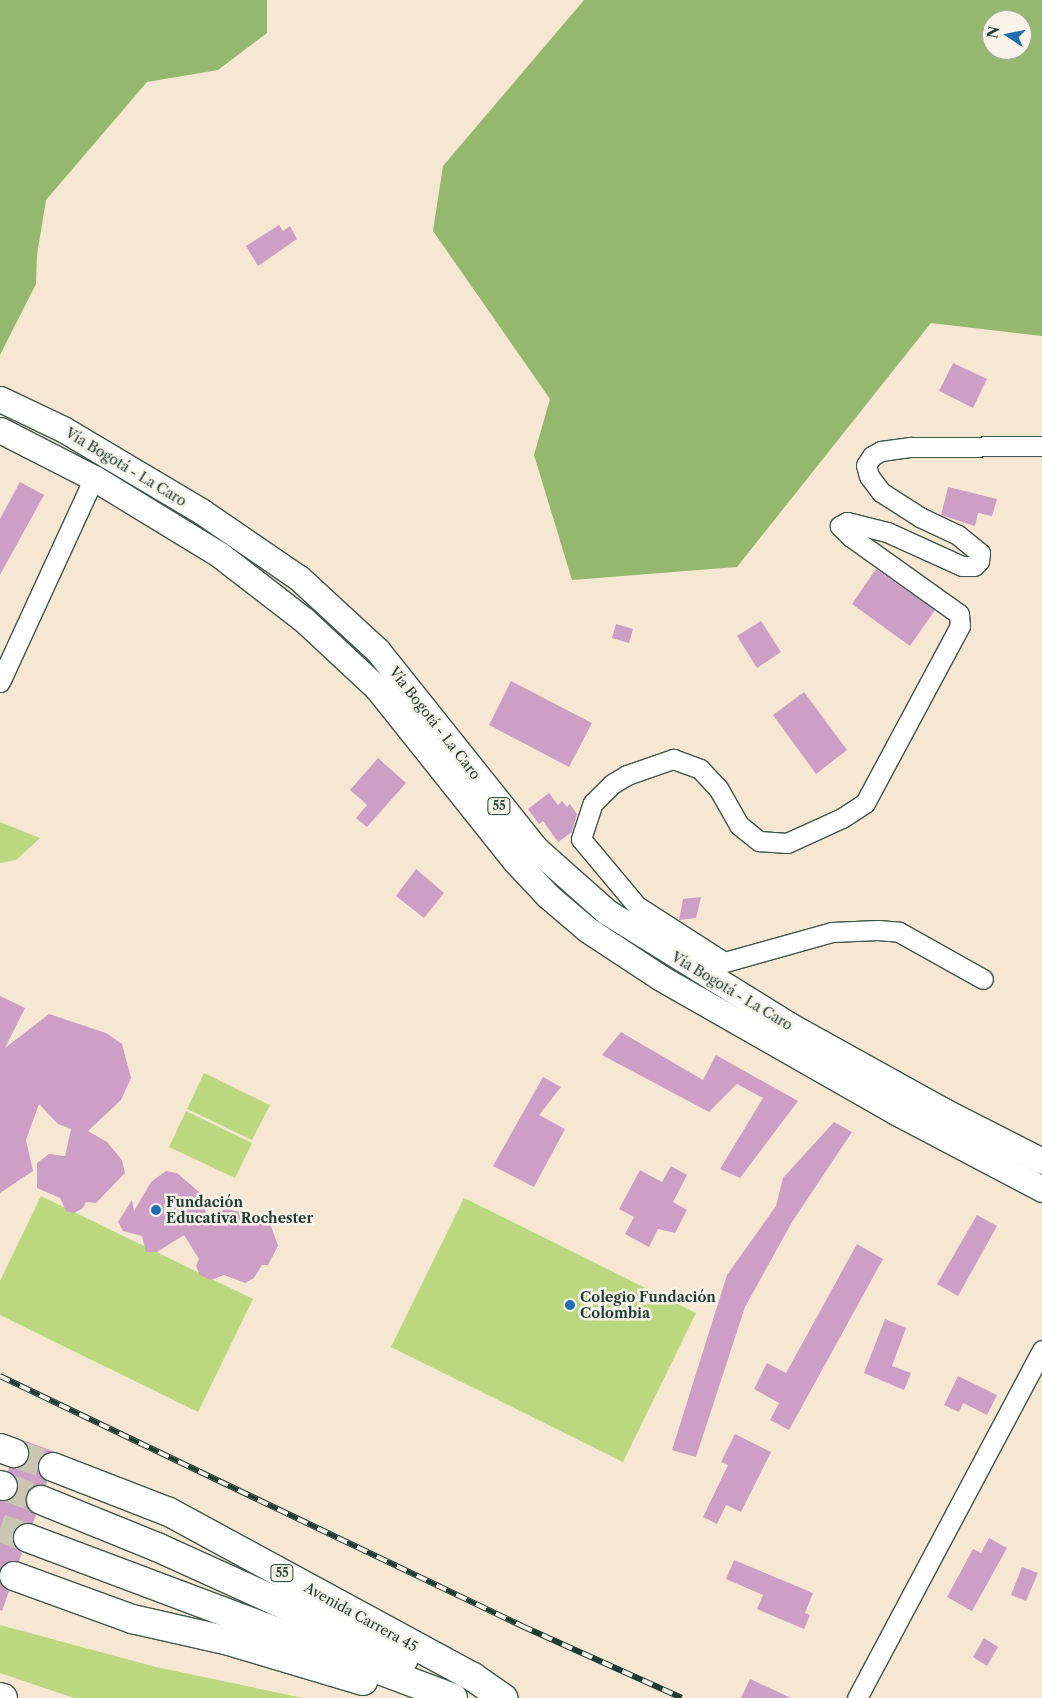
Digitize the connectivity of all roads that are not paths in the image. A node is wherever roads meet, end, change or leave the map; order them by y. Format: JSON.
{"nodes":[{"id":1,"x":0,"y":399,"type":"edge"},
{"id":2,"x":0,"y":430,"type":"edge"},
{"id":3,"x":1042,"y":446,"type":"edge"},
{"id":4,"x":94,"y":478,"type":"junction"},
{"id":5,"x":0,"y":682,"type":"edge"},
{"id":6,"x":724,"y":962,"type":"junction"},
{"id":7,"x":699,"y":971,"type":"junction"},
{"id":8,"x":983,"y":979,"type":"dead end"},
{"id":9,"x":1042,"y":1161,"type":"edge"},
{"id":10,"x":1042,"y":1189,"type":"edge"},
{"id":11,"x":1042,"y":1350,"type":"edge"},
{"id":12,"x":53,"y":1466,"type":"tunnel mouth"},
{"id":13,"x":41,"y":1500,"type":"tunnel mouth"},
{"id":14,"x":28,"y":1538,"type":"tunnel mouth"},
{"id":15,"x":14,"y":1576,"type":"dead end"},
{"id":16,"x":420,"y":1698,"type":"edge"},
{"id":17,"x":453,"y":1698,"type":"edge"},
{"id":18,"x":487,"y":1698,"type":"edge"},
{"id":19,"x":503,"y":1698,"type":"edge"},
{"id":20,"x":857,"y":1698,"type":"edge"}],
"edges":[{"from":1,"to":7,"type":"main road","name":"Vía Bogotá - La Caro","number":"55"},
{"from":2,"to":4,"type":"main road","name":"Vía Bogotá - La Caro","number":"55"},
{"from":3,"to":6,"type":"street"},
{"from":4,"to":5,"type":"street"},
{"from":4,"to":10,"type":"main road","name":"Vía Bogotá - La Caro","number":"55"},
{"from":6,"to":7,"type":"street"},
{"from":6,"to":8,"type":"street"},
{"from":7,"to":9,"type":"main road","name":"Vía Bogotá - La Caro","number":"55"},
{"from":11,"to":20,"type":"street"},
{"from":12,"to":19,"type":"highway","name":"Avenida Carrera 45","number":"55"},
{"from":13,"to":18,"type":"highway","name":"Avenida Carrera 45","number":"55"},
{"from":14,"to":17,"type":"highway"},
{"from":15,"to":16,"type":"highway"}]}
